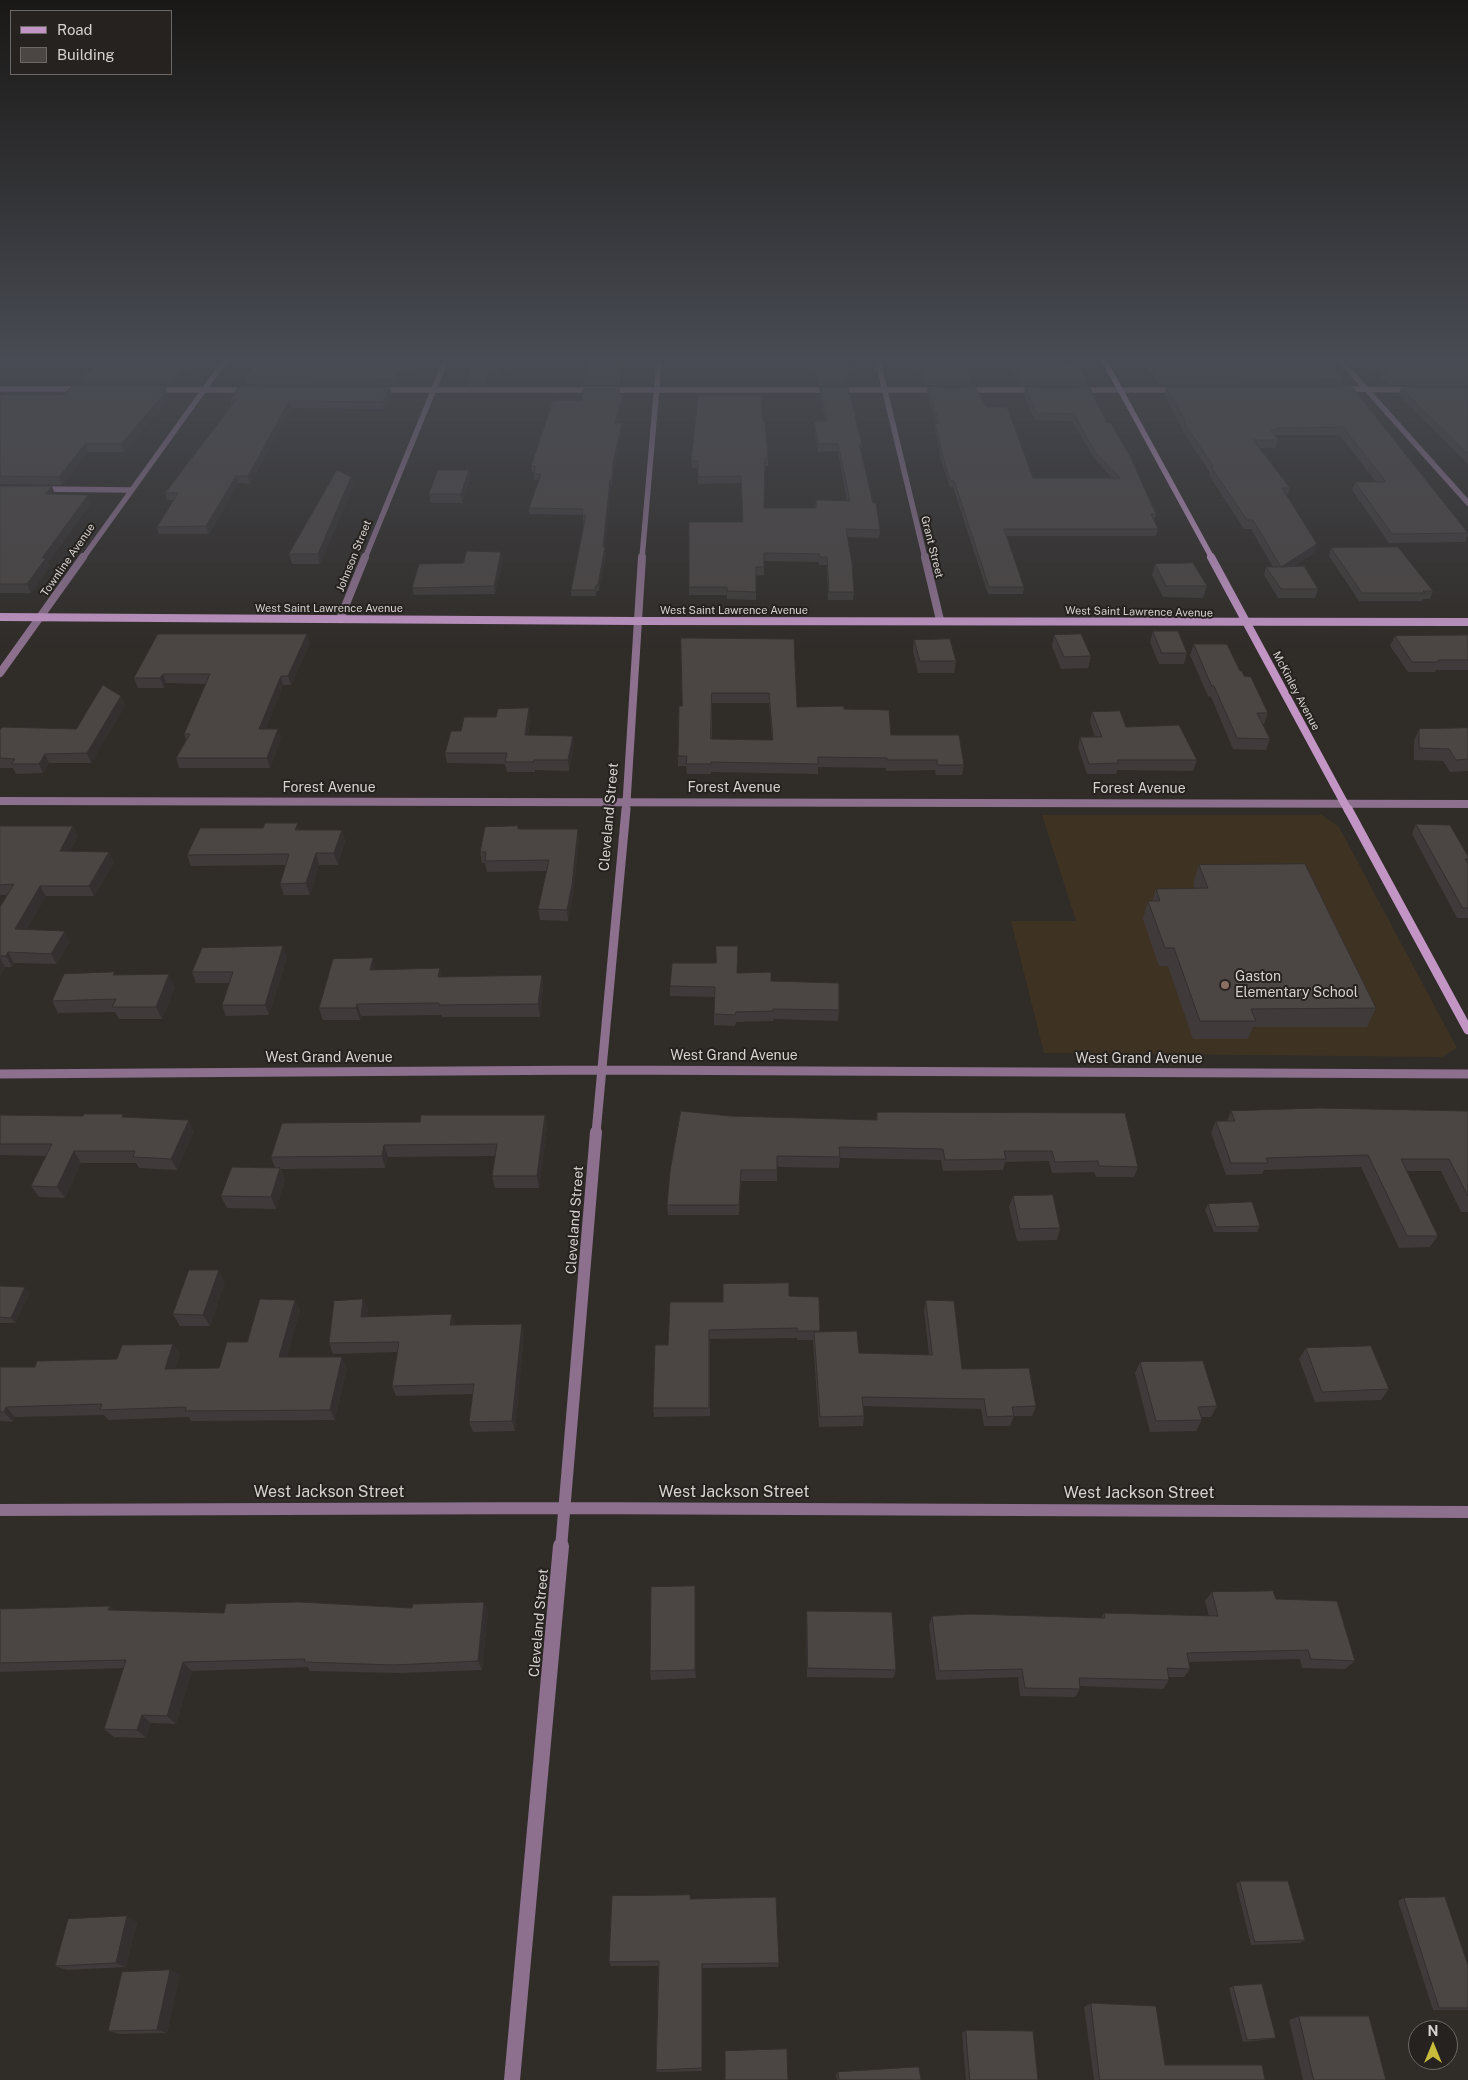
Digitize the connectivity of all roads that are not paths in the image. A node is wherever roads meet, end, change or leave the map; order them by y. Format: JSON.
{"nodes":[{"id":1,"x":153,"y":459,"type":"edge"},
{"id":2,"x":406,"y":459,"type":"edge"},
{"id":3,"x":650,"y":459,"type":"edge"},
{"id":4,"x":901,"y":459,"type":"edge"},
{"id":5,"x":1158,"y":459,"type":"edge"},
{"id":6,"x":1429,"y":459,"type":"edge"},
{"id":7,"x":37,"y":489,"type":"edge"},
{"id":8,"x":130,"y":490,"type":"junction"},
{"id":9,"x":1468,"y":503,"type":"edge"},
{"id":10,"x":0,"y":617,"type":"edge"},
{"id":11,"x":40,"y":617,"type":"junction"},
{"id":12,"x":340,"y":619,"type":"junction"},
{"id":13,"x":940,"y":620,"type":"junction"},
{"id":14,"x":637,"y":621,"type":"junction"},
{"id":15,"x":1468,"y":622,"type":"edge"},
{"id":16,"x":1247,"y":623,"type":"junction"},
{"id":17,"x":0,"y":673,"type":"edge"},
{"id":18,"x":0,"y":801,"type":"edge"},
{"id":19,"x":627,"y":802,"type":"junction"},
{"id":20,"x":1344,"y":804,"type":"junction"},
{"id":21,"x":1468,"y":804,"type":"edge"},
{"id":22,"x":1468,"y":1030,"type":"edge"},
{"id":23,"x":601,"y":1070,"type":"junction"},
{"id":24,"x":0,"y":1074,"type":"edge"},
{"id":25,"x":1468,"y":1074,"type":"edge"},
{"id":26,"x":565,"y":1508,"type":"junction"},
{"id":27,"x":0,"y":1510,"type":"edge"},
{"id":28,"x":1468,"y":1512,"type":"edge"},
{"id":29,"x":512,"y":2080,"type":"edge"}],
"edges":[{"from":1,"to":8,"type":"street","name":"Townline Avenue"},
{"from":2,"to":12,"type":"street","name":"Johnson Street"},
{"from":3,"to":14,"type":"street","name":"Cleveland Street"},
{"from":4,"to":13,"type":"street","name":"Grant Street"},
{"from":5,"to":16,"type":"street","name":"McKinley Avenue"},
{"from":6,"to":9,"type":"street"},
{"from":7,"to":8,"type":"street"},
{"from":8,"to":11,"type":"street","name":"Townline Avenue"},
{"from":10,"to":11,"type":"street","name":"West Saint Lawrence Avenue"},
{"from":11,"to":12,"type":"street","name":"West Saint Lawrence Avenue"},
{"from":11,"to":17,"type":"street","name":"Townline Avenue"},
{"from":12,"to":14,"type":"street","name":"West Saint Lawrence Avenue"},
{"from":13,"to":14,"type":"street","name":"West Saint Lawrence Avenue"},
{"from":13,"to":16,"type":"street","name":"West Saint Lawrence Avenue"},
{"from":14,"to":19,"type":"street","name":"Cleveland Street"},
{"from":15,"to":16,"type":"street","name":"West Saint Lawrence Avenue"},
{"from":16,"to":20,"type":"street","name":"McKinley Avenue"},
{"from":18,"to":19,"type":"street","name":"Forest Avenue"},
{"from":19,"to":20,"type":"street","name":"Forest Avenue"},
{"from":19,"to":23,"type":"street","name":"Cleveland Street"},
{"from":20,"to":21,"type":"street","name":"Forest Avenue"},
{"from":20,"to":22,"type":"street","name":"McKinley Avenue"},
{"from":23,"to":24,"type":"street","name":"West Grand Avenue"},
{"from":23,"to":25,"type":"street","name":"West Grand Avenue"},
{"from":23,"to":26,"type":"street","name":"Cleveland Street"},
{"from":26,"to":27,"type":"street","name":"West Jackson Street"},
{"from":26,"to":28,"type":"street","name":"West Jackson Street"},
{"from":26,"to":29,"type":"street","name":"Cleveland Street"}]}
